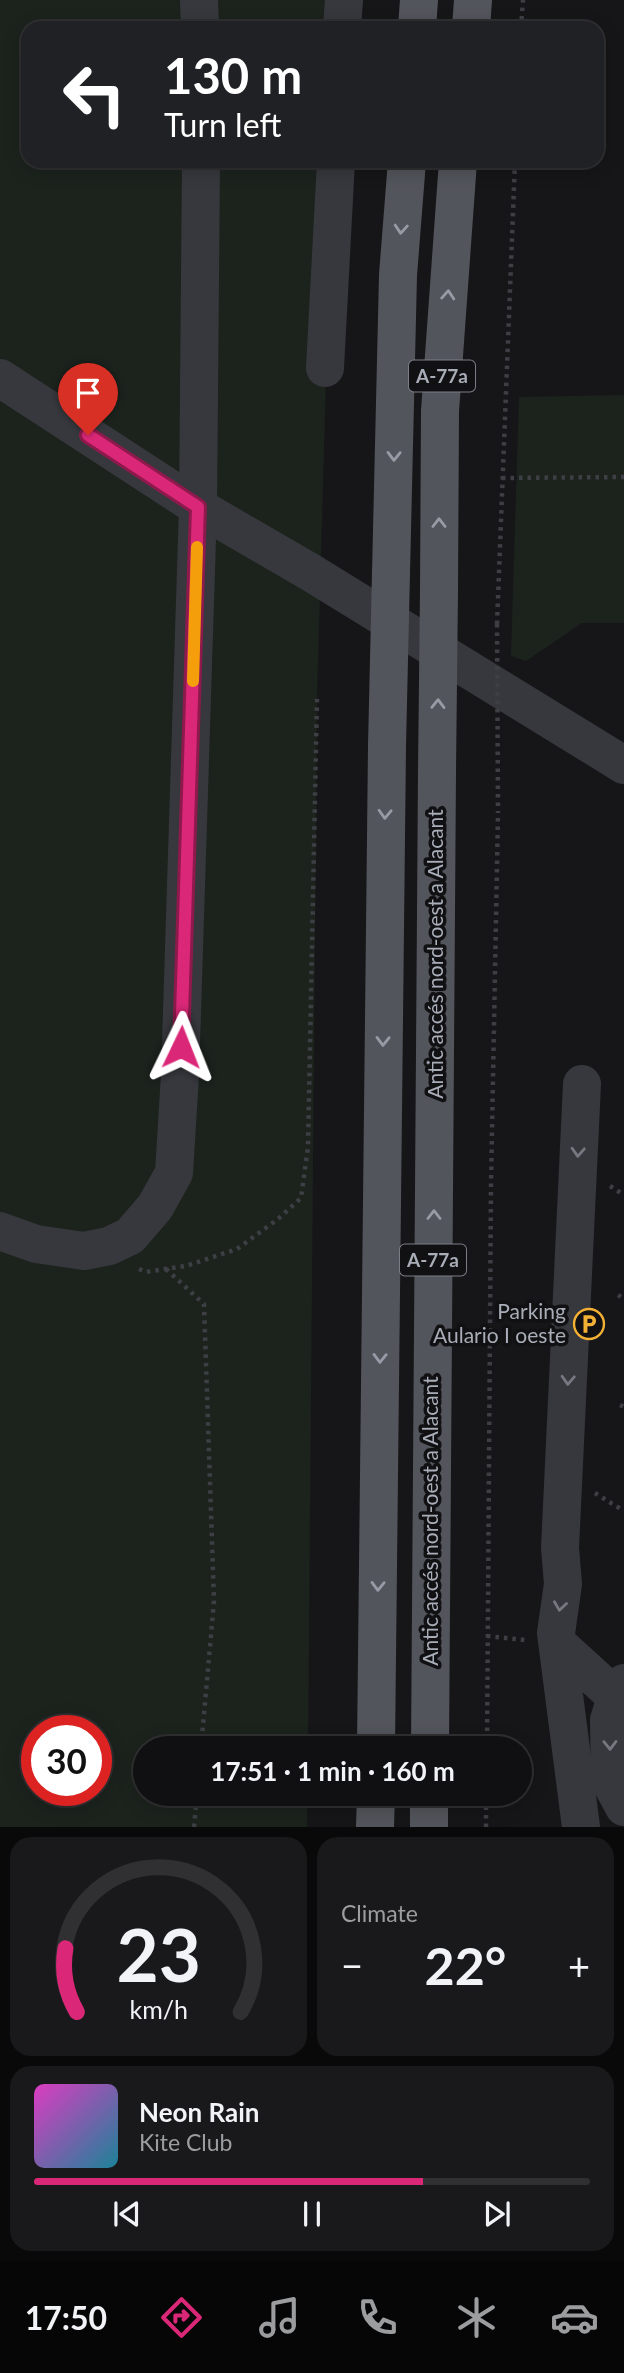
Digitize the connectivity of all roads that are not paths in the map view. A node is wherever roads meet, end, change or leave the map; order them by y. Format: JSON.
{"nodes":[{"id":1,"x":199,"y":0,"type":"edge"},
{"id":2,"x":344,"y":0,"type":"edge"},
{"id":3,"x":419,"y":0,"type":"edge"},
{"id":4,"x":473,"y":0,"type":"edge"},
{"id":5,"x":200,"y":21,"type":"edge"},
{"id":6,"x":342,"y":21,"type":"edge"},
{"id":7,"x":418,"y":21,"type":"edge"},
{"id":8,"x":472,"y":21,"type":"edge"},
{"id":9,"x":201,"y":168,"type":"edge"},
{"id":10,"x":336,"y":168,"type":"edge"},
{"id":11,"x":406,"y":168,"type":"edge"},
{"id":12,"x":457,"y":168,"type":"edge"},
{"id":13,"x":325,"y":368,"type":"dead end"},
{"id":14,"x":0,"y":378,"type":"edge"},
{"id":15,"x":198,"y":507,"type":"junction"},
{"id":16,"x":624,"y":765,"type":"edge"},
{"id":17,"x":582,"y":1084,"type":"dead end"},
{"id":18,"x":0,"y":1231,"type":"edge"},
{"id":19,"x":558,"y":1644,"type":"junction"},
{"id":20,"x":620,"y":1690,"type":"edge"},
{"id":21,"x":376,"y":1736,"type":"edge"},
{"id":22,"x":430,"y":1736,"type":"edge"},
{"id":23,"x":376,"y":1806,"type":"edge"},
{"id":24,"x":429,"y":1806,"type":"edge"},
{"id":25,"x":624,"y":1807,"type":"edge"},
{"id":26,"x":375,"y":1827,"type":"edge"},
{"id":27,"x":429,"y":1827,"type":"edge"},
{"id":28,"x":581,"y":1827,"type":"edge"}],
"edges":[{"from":1,"to":5,"type":"street"},
{"from":2,"to":6,"type":"street"},
{"from":3,"to":7,"type":"main road"},
{"from":4,"to":8,"type":"main road"},
{"from":9,"to":15,"type":"street"},
{"from":10,"to":13,"type":"street"},
{"from":11,"to":21,"type":"main road","number":"A-77a","one_way":true,"bridge":true},
{"from":22,"to":12,"type":"main road","name":"Antic accés nord-oest a Alacant","number":"A-77a","one_way":true,"bridge":true},
{"from":14,"to":15,"type":"street"},
{"from":15,"to":16,"type":"street"},
{"from":15,"to":18,"type":"street"},
{"from":17,"to":19,"type":"street","one_way":true},
{"from":19,"to":20,"type":"street"},
{"from":19,"to":28,"type":"street"},
{"from":20,"to":25,"type":"street","one_way":true},
{"from":23,"to":26,"type":"main road"},
{"from":24,"to":27,"type":"main road"}]}
